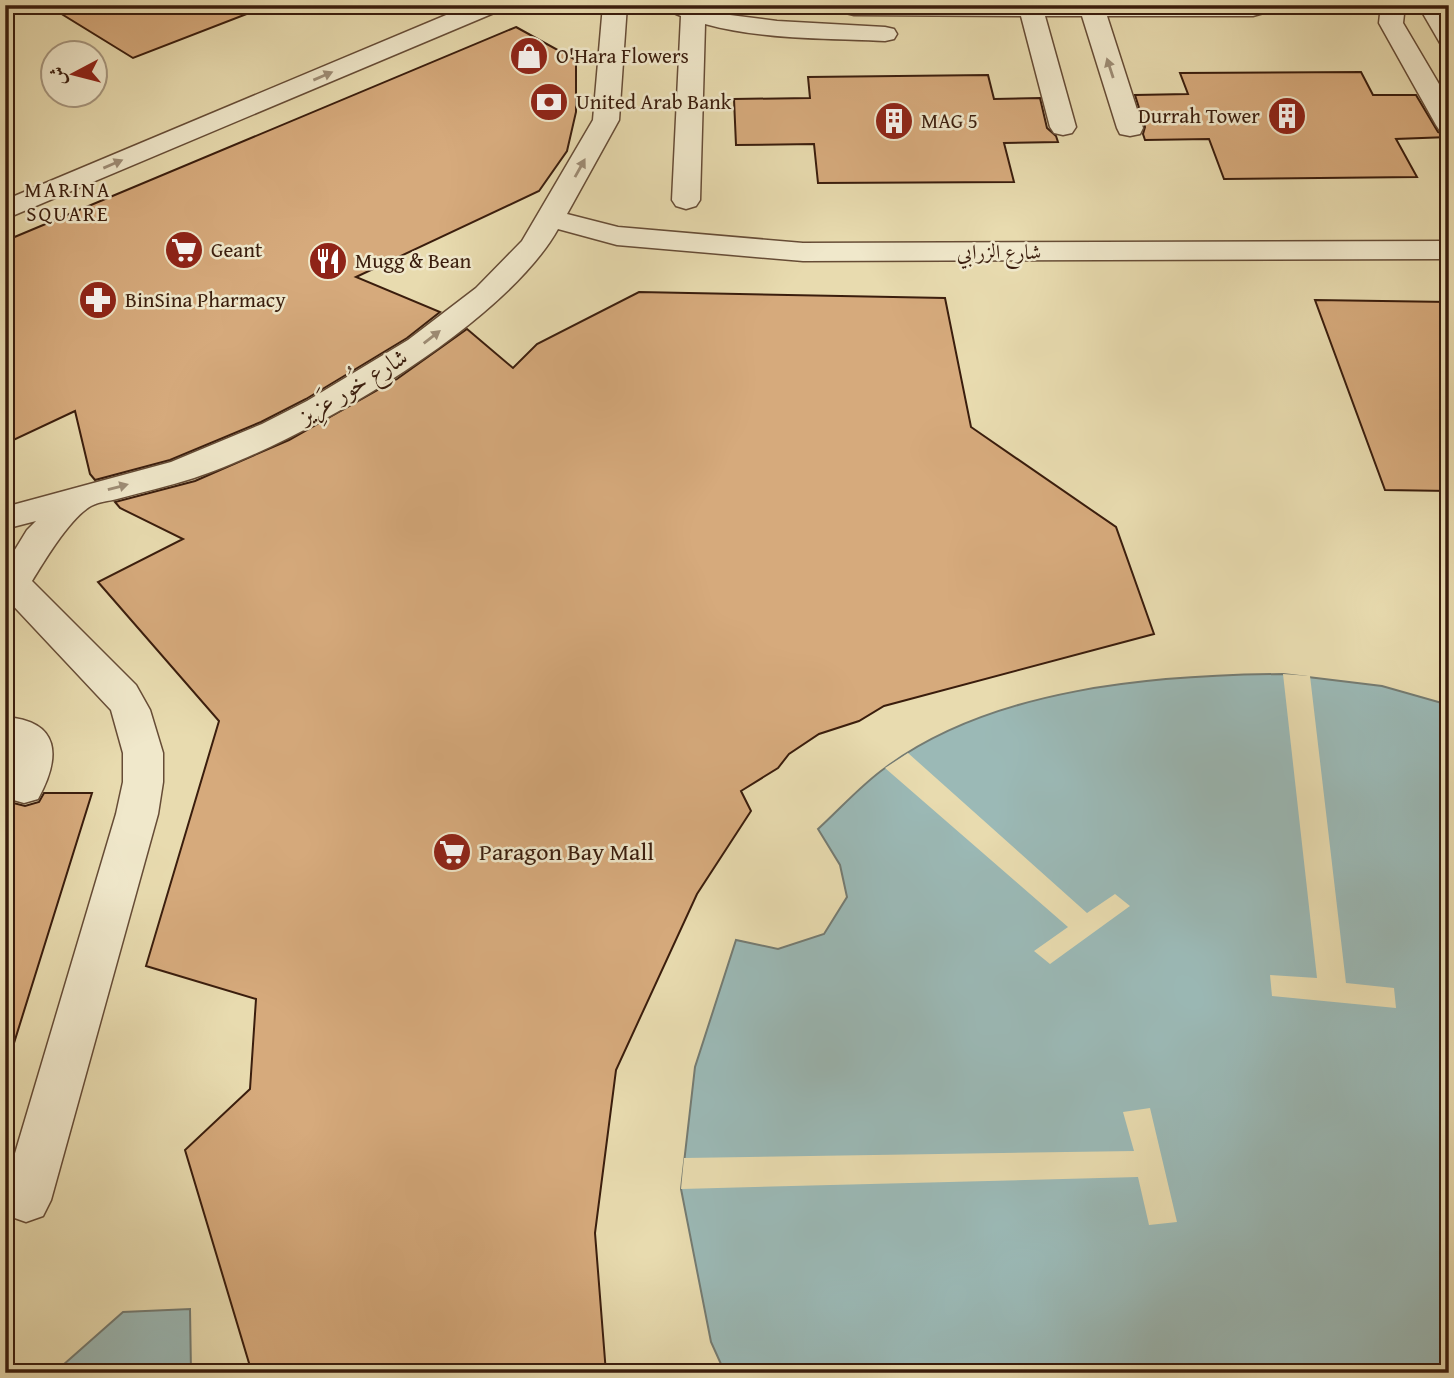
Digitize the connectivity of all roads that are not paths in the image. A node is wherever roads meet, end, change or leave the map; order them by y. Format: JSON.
{"nodes":[{"id":1,"x":492,"y":5,"type":"edge"},
{"id":2,"x":615,"y":5,"type":"edge"},
{"id":3,"x":635,"y":5,"type":"edge"},
{"id":4,"x":842,"y":5,"type":"edge"},
{"id":5,"x":1265,"y":5,"type":"edge"},
{"id":6,"x":1393,"y":5,"type":"edge"},
{"id":7,"x":1430,"y":5,"type":"edge"},
{"id":8,"x":1031,"y":9,"type":"junction"},
{"id":9,"x":1092,"y":9,"type":"junction"},
{"id":10,"x":684,"y":10,"type":"edge"},
{"id":11,"x":891,"y":34,"type":"dead end"},
{"id":12,"x":1449,"y":38,"type":"edge"},
{"id":13,"x":606,"y":120,"type":"junction"},
{"id":14,"x":1449,"y":125,"type":"edge"},
{"id":15,"x":1063,"y":127,"type":"dead end"},
{"id":16,"x":1130,"y":128,"type":"dead end"},
{"id":17,"x":686,"y":200,"type":"dead end"},
{"id":18,"x":5,"y":210,"type":"edge"},
{"id":19,"x":552,"y":219,"type":"junction"},
{"id":20,"x":1449,"y":250,"type":"edge"},
{"id":21,"x":79,"y":498,"type":"junction"},
{"id":22,"x":5,"y":518,"type":"edge"},
{"id":23,"x":9,"y":582,"type":"edge"},
{"id":24,"x":5,"y":731,"type":"edge"},
{"id":25,"x":24,"y":788,"type":"dead end"},
{"id":26,"x":26,"y":1200,"type":"dead end"}],
"edges":[{"from":18,"to":1,"type":"street","one_way":true},
{"from":2,"to":13,"type":"street","name":"شارع خُور عَزِيز"},
{"from":3,"to":13,"type":"street","name":"شارع خُور عَزِيز"},
{"from":4,"to":8,"type":"street"},
{"from":5,"to":9,"type":"street"},
{"from":6,"to":14,"type":"street"},
{"from":7,"to":12,"type":"street"},
{"from":8,"to":9,"type":"street"},
{"from":8,"to":15,"type":"street"},
{"from":16,"to":9,"type":"street","one_way":true},
{"from":10,"to":11,"type":"street"},
{"from":10,"to":17,"type":"street"},
{"from":19,"to":13,"type":"street","name":"شارع خُور عَزِيز","one_way":true},
{"from":19,"to":20,"type":"street","name":"شارع الزرابي"},
{"from":21,"to":19,"type":"street","name":"شارع خُور عَزِيز","one_way":true},
{"from":21,"to":22,"type":"street","name":"شارع خُور عَزِيز"},
{"from":21,"to":23,"type":"street"},
{"from":23,"to":26,"type":"street"},
{"from":24,"to":25,"type":"street"}]}
